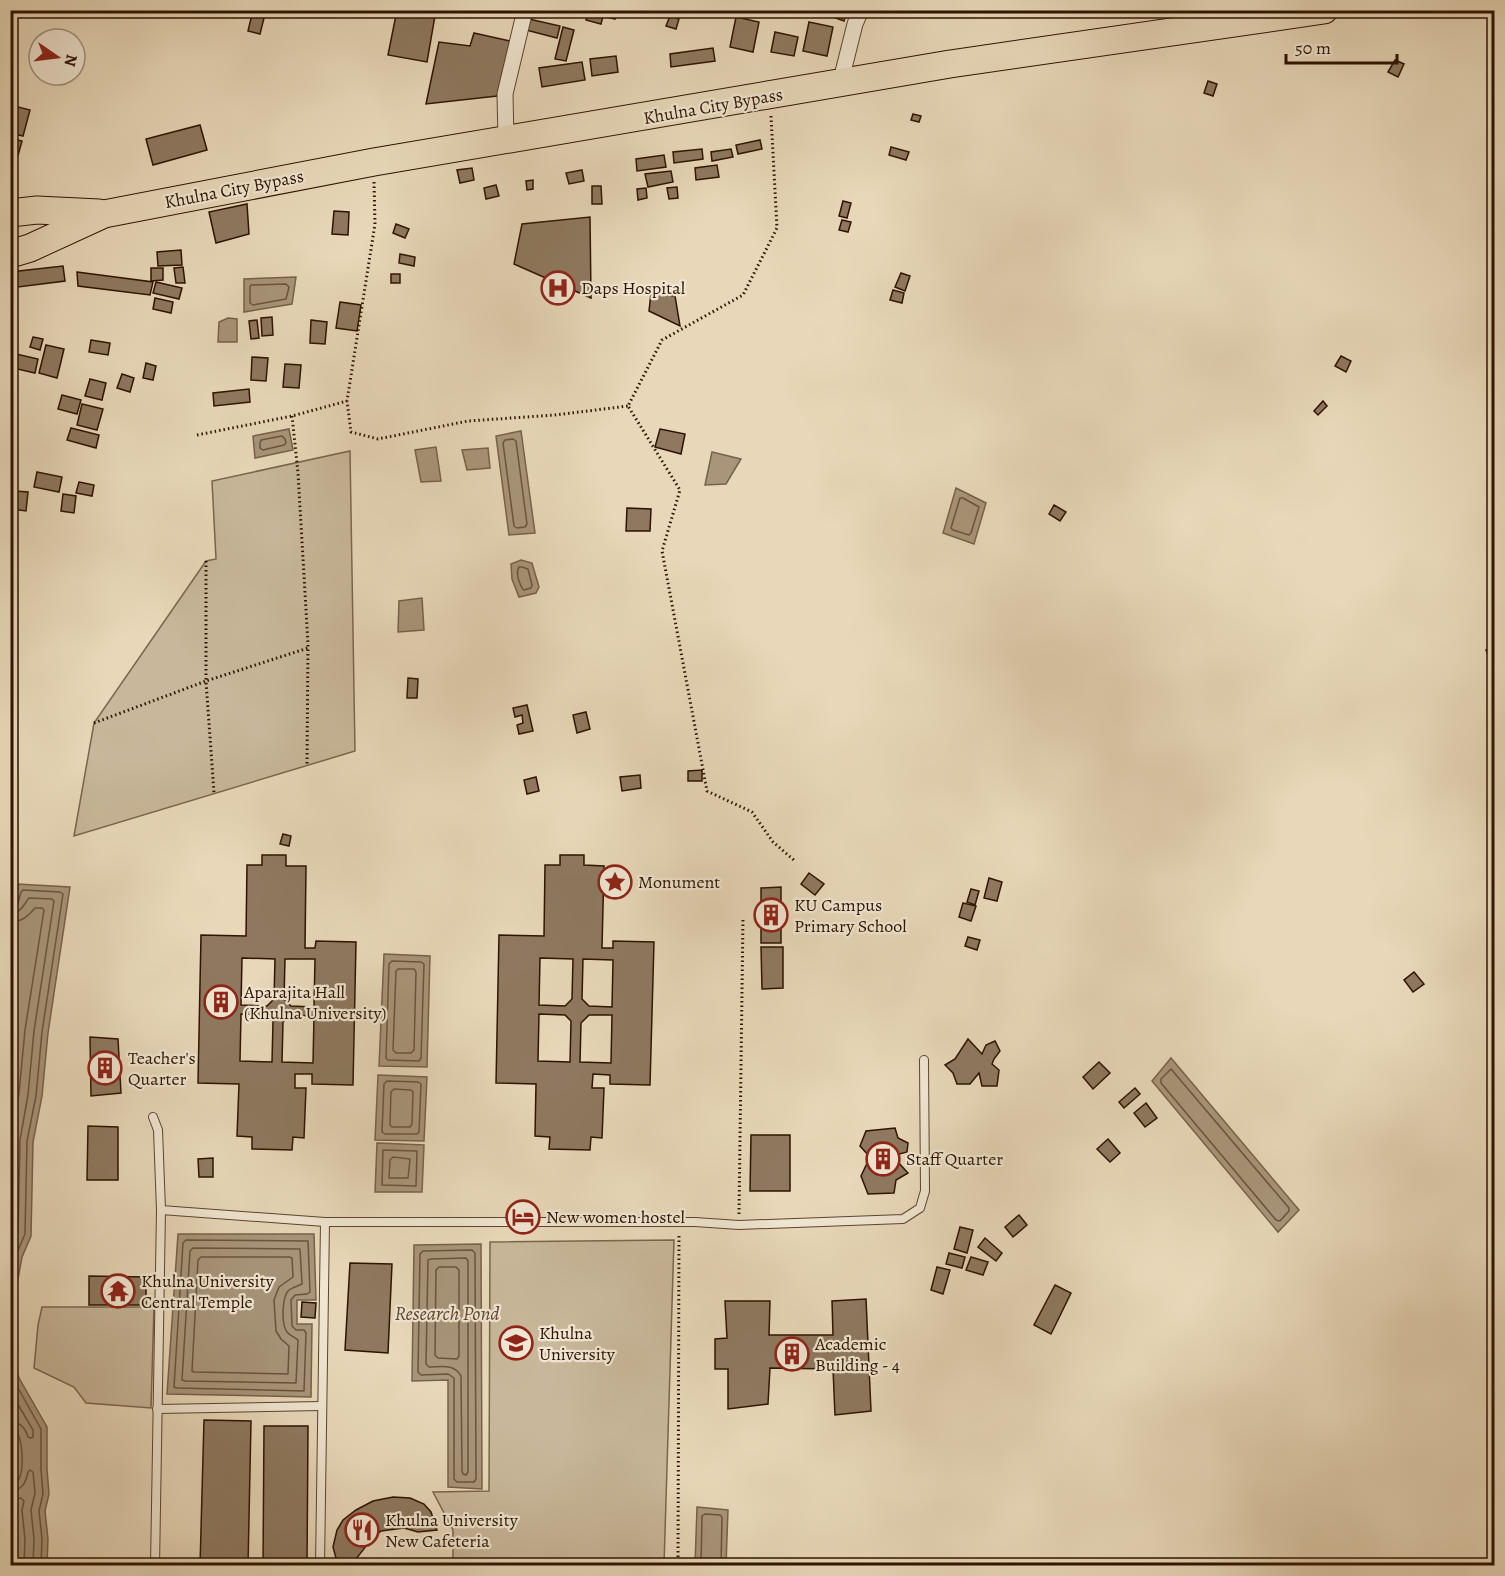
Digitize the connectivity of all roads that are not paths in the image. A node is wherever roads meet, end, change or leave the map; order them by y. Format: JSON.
{"nodes":[{"id":1,"x":525,"y":10,"type":"edge"},
{"id":2,"x":861,"y":10,"type":"edge"},
{"id":3,"x":1324,"y":10,"type":"edge"},
{"id":4,"x":840,"y":84,"type":"junction"},
{"id":5,"x":506,"y":140,"type":"junction"},
{"id":6,"x":10,"y":213,"type":"edge"},
{"id":7,"x":104,"y":214,"type":"junction"},
{"id":8,"x":10,"y":254,"type":"edge"},
{"id":9,"x":924,"y":1060,"type":"dead end"},
{"id":10,"x":153,"y":1118,"type":"dead end"},
{"id":11,"x":161,"y":1210,"type":"junction"},
{"id":12,"x":325,"y":1222,"type":"junction"},
{"id":13,"x":322,"y":1406,"type":"junction"},
{"id":14,"x":157,"y":1408,"type":"junction"},
{"id":15,"x":155,"y":1564,"type":"edge"},
{"id":16,"x":320,"y":1566,"type":"edge"}],
"edges":[{"from":1,"to":5,"type":"street"},
{"from":2,"to":4,"type":"street"},
{"from":3,"to":4,"type":"highway","name":"Khulna City Bypass"},
{"from":4,"to":5,"type":"highway","name":"Khulna City Bypass"},
{"from":5,"to":7,"type":"highway","name":"Khulna City Bypass"},
{"from":6,"to":7,"type":"highway"},
{"from":7,"to":8,"type":"highway"},
{"from":9,"to":12,"type":"lane"},
{"from":10,"to":11,"type":"lane"},
{"from":11,"to":12,"type":"lane"},
{"from":11,"to":14,"type":"lane"},
{"from":12,"to":13,"type":"lane"},
{"from":13,"to":14,"type":"lane"},
{"from":13,"to":16,"type":"lane"},
{"from":14,"to":15,"type":"lane"}]}
